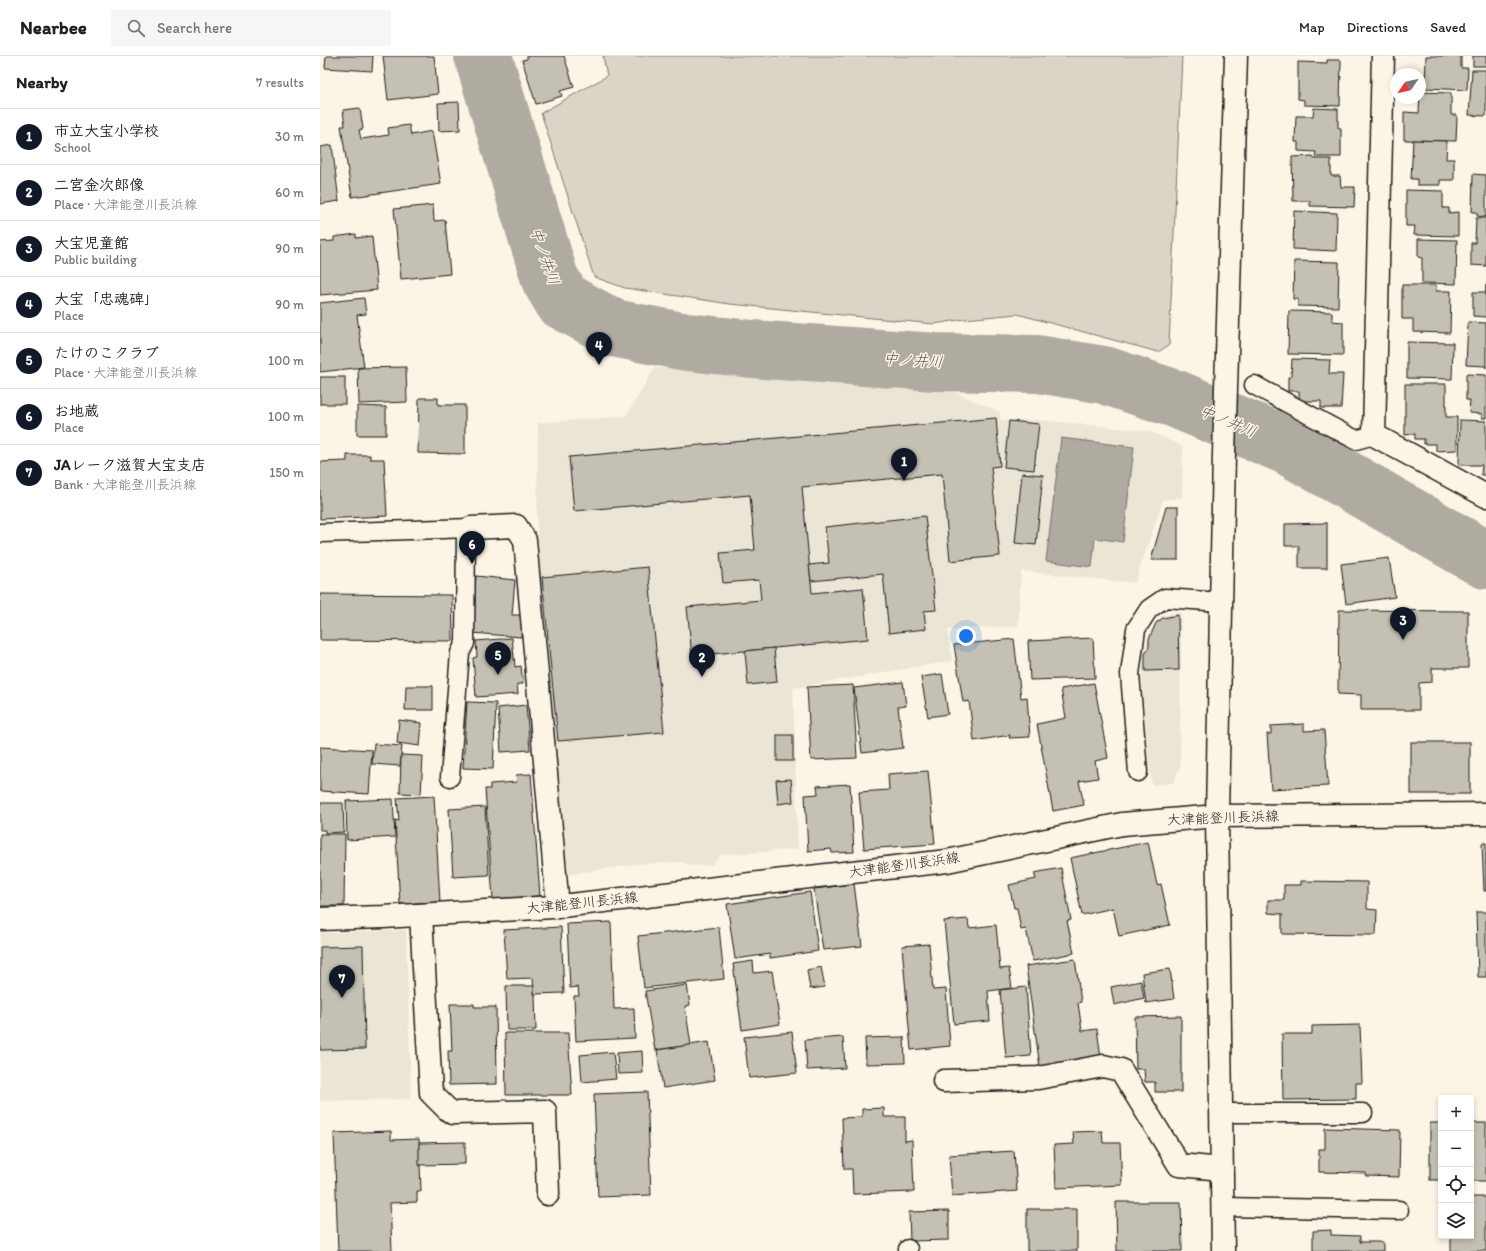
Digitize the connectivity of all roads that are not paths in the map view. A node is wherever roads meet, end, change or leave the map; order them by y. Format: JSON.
{"nodes":[{"id":1,"x":1236,"y":56,"type":"edge"},
{"id":2,"x":1383,"y":56,"type":"edge"},
{"id":3,"x":1254,"y":385,"type":"dead end"},
{"id":4,"x":1374,"y":435,"type":"junction"},
{"id":5,"x":1486,"y":496,"type":"edge"},
{"id":6,"x":469,"y":529,"type":"junction"},
{"id":7,"x":320,"y":533,"type":"edge"},
{"id":8,"x":1221,"y":602,"type":"junction"},
{"id":9,"x":1138,"y":772,"type":"dead end"},
{"id":10,"x":450,"y":777,"type":"dead end"},
{"id":11,"x":1486,"y":814,"type":"edge"},
{"id":12,"x":1217,"y":816,"type":"junction"},
{"id":13,"x":558,"y":907,"type":"junction"},
{"id":14,"x":421,"y":915,"type":"junction"},
{"id":15,"x":320,"y":919,"type":"edge"},
{"id":16,"x":944,"y":1081,"type":"dead end"},
{"id":17,"x":1221,"y":1113,"type":"junction"},
{"id":18,"x":1363,"y":1113,"type":"dead end"},
{"id":19,"x":1222,"y":1169,"type":"junction"},
{"id":20,"x":548,"y":1194,"type":"dead end"},
{"id":21,"x":1222,"y":1207,"type":"junction"},
{"id":22,"x":1399,"y":1210,"type":"dead end"},
{"id":23,"x":1223,"y":1251,"type":"edge"}],
"edges":[{"from":1,"to":8,"type":"street"},
{"from":2,"to":4,"type":"street"},
{"from":3,"to":4,"type":"lane"},
{"from":4,"to":5,"type":"street"},
{"from":6,"to":7,"type":"lane"},
{"from":6,"to":10,"type":"lane"},
{"from":6,"to":13,"type":"street"},
{"from":8,"to":9,"type":"lane"},
{"from":8,"to":12,"type":"street"},
{"from":11,"to":12,"type":"street","name":"大津能登川長浜線"},
{"from":12,"to":13,"type":"street","name":"大津能登川長浜線"},
{"from":12,"to":17,"type":"street"},
{"from":13,"to":14,"type":"street","name":"大津能登川長浜線"},
{"from":14,"to":15,"type":"street","name":"大津能登川長浜線"},
{"from":14,"to":20,"type":"street"},
{"from":16,"to":19,"type":"street"},
{"from":17,"to":18,"type":"lane"},
{"from":17,"to":19,"type":"street"},
{"from":19,"to":21,"type":"street"},
{"from":21,"to":22,"type":"lane"},
{"from":21,"to":23,"type":"street"}]}
